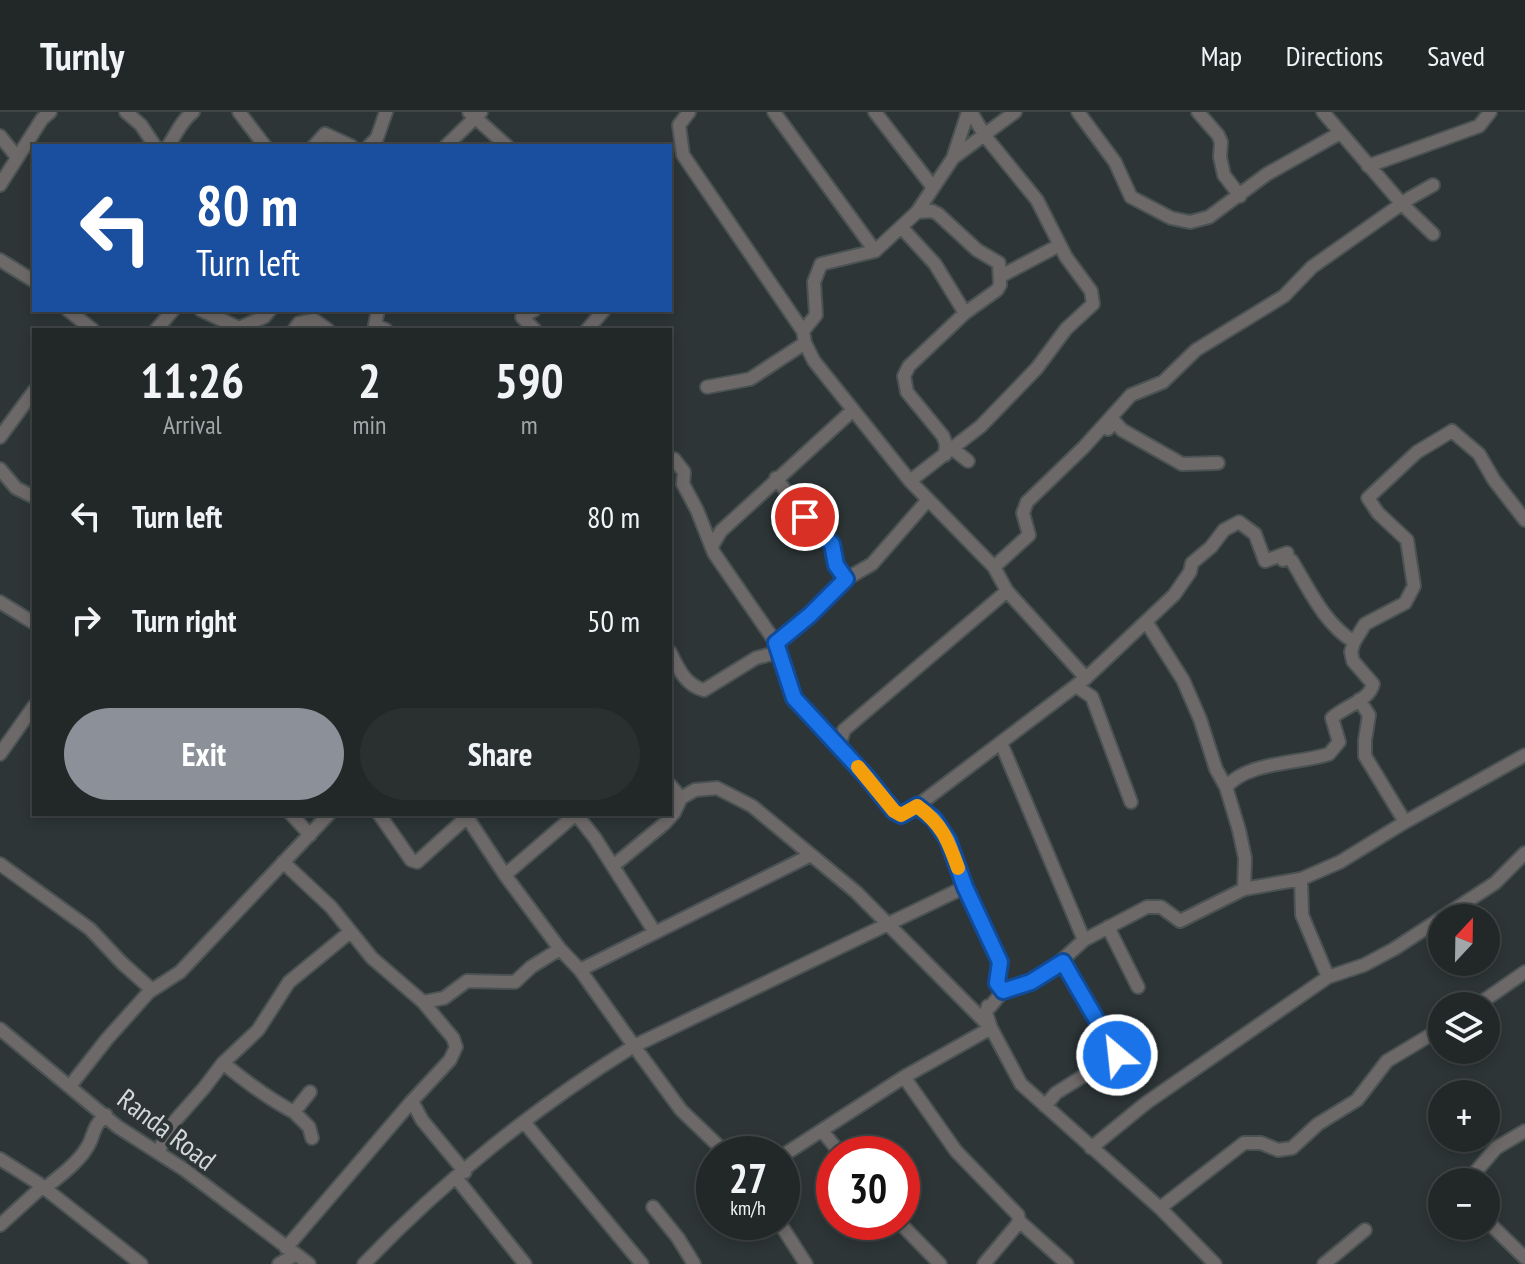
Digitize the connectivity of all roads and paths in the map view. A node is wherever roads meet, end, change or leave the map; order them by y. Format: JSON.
{"nodes":[{"id":1,"x":50,"y":112,"type":"edge"},
{"id":2,"x":126,"y":112,"type":"edge"},
{"id":3,"x":193,"y":112,"type":"edge"},
{"id":4,"x":239,"y":112,"type":"edge"},
{"id":5,"x":386,"y":112,"type":"edge"},
{"id":6,"x":689,"y":112,"type":"edge"},
{"id":7,"x":774,"y":112,"type":"edge"},
{"id":8,"x":875,"y":112,"type":"edge"},
{"id":9,"x":969,"y":112,"type":"edge"},
{"id":10,"x":1015,"y":112,"type":"edge"},
{"id":11,"x":1078,"y":112,"type":"edge"},
{"id":12,"x":1198,"y":112,"type":"edge"},
{"id":13,"x":1323,"y":112,"type":"edge"},
{"id":14,"x":1490,"y":112,"type":"edge"},
{"id":15,"x":475,"y":114,"type":"edge"},
{"id":16,"x":1340,"y":133,"type":"junction"},
{"id":17,"x":0,"y":136,"type":"edge"},
{"id":18,"x":985,"y":136,"type":"junction"},
{"id":19,"x":154,"y":144,"type":"edge"},
{"id":20,"x":169,"y":144,"type":"edge"},
{"id":21,"x":263,"y":144,"type":"edge"},
{"id":22,"x":316,"y":144,"type":"edge"},
{"id":23,"x":347,"y":144,"type":"edge"},
{"id":24,"x":371,"y":144,"type":"edge"},
{"id":25,"x":448,"y":144,"type":"edge"},
{"id":26,"x":505,"y":144,"type":"edge"},
{"id":27,"x":17,"y":157,"type":"junction"},
{"id":28,"x":953,"y":158,"type":"junction"},
{"id":29,"x":1368,"y":166,"type":"junction"},
{"id":30,"x":0,"y":185,"type":"edge"},
{"id":31,"x":1433,"y":185,"type":"dead end"},
{"id":32,"x":932,"y":186,"type":"junction"},
{"id":33,"x":1240,"y":196,"type":"junction"},
{"id":34,"x":1402,"y":204,"type":"junction"},
{"id":35,"x":917,"y":212,"type":"junction"},
{"id":36,"x":902,"y":228,"type":"junction"},
{"id":37,"x":1433,"y":234,"type":"dead end"},
{"id":38,"x":1054,"y":248,"type":"dead end"},
{"id":39,"x":875,"y":251,"type":"junction"},
{"id":40,"x":0,"y":260,"type":"edge"},
{"id":41,"x":1001,"y":276,"type":"junction"},
{"id":42,"x":32,"y":280,"type":"edge"},
{"id":43,"x":70,"y":312,"type":"edge"},
{"id":44,"x":171,"y":312,"type":"edge"},
{"id":45,"x":205,"y":312,"type":"edge"},
{"id":46,"x":268,"y":312,"type":"edge"},
{"id":47,"x":378,"y":312,"type":"edge"},
{"id":48,"x":602,"y":312,"type":"edge"},
{"id":49,"x":965,"y":313,"type":"junction"},
{"id":50,"x":518,"y":314,"type":"edge"},
{"id":51,"x":85,"y":328,"type":"edge"},
{"id":52,"x":158,"y":328,"type":"edge"},
{"id":53,"x":239,"y":328,"type":"edge"},
{"id":54,"x":239,"y":328,"type":"edge"},
{"id":55,"x":295,"y":328,"type":"edge"},
{"id":56,"x":325,"y":328,"type":"edge"},
{"id":57,"x":382,"y":328,"type":"edge"},
{"id":58,"x":533,"y":328,"type":"edge"},
{"id":59,"x":589,"y":328,"type":"edge"},
{"id":60,"x":804,"y":337,"type":"junction"},
{"id":61,"x":707,"y":387,"type":"dead end"},
{"id":62,"x":32,"y":394,"type":"edge"},
{"id":63,"x":853,"y":410,"type":"junction"},
{"id":64,"x":0,"y":437,"type":"edge"},
{"id":65,"x":1084,"y":447,"type":"junction"},
{"id":66,"x":948,"y":449,"type":"junction"},
{"id":67,"x":672,"y":460,"type":"edge"},
{"id":68,"x":968,"y":461,"type":"dead end"},
{"id":69,"x":1218,"y":463,"type":"dead end"},
{"id":70,"x":0,"y":469,"type":"edge"},
{"id":71,"x":776,"y":478,"type":"junction"},
{"id":72,"x":910,"y":481,"type":"junction"},
{"id":73,"x":32,"y":496,"type":"edge"},
{"id":74,"x":927,"y":501,"type":"junction"},
{"id":75,"x":1525,"y":520,"type":"edge"},
{"id":76,"x":712,"y":546,"type":"junction"},
{"id":77,"x":994,"y":567,"type":"junction"},
{"id":78,"x":846,"y":579,"type":"junction"},
{"id":79,"x":1007,"y":591,"type":"junction"},
{"id":80,"x":0,"y":602,"type":"edge"},
{"id":81,"x":32,"y":622,"type":"edge"},
{"id":82,"x":1147,"y":623,"type":"junction"},
{"id":83,"x":1354,"y":642,"type":"junction"},
{"id":84,"x":778,"y":647,"type":"junction"},
{"id":85,"x":672,"y":655,"type":"edge"},
{"id":86,"x":1081,"y":682,"type":"junction"},
{"id":87,"x":1359,"y":700,"type":"junction"},
{"id":88,"x":32,"y":709,"type":"edge"},
{"id":89,"x":1001,"y":743,"type":"junction"},
{"id":90,"x":839,"y":746,"type":"junction"},
{"id":91,"x":0,"y":754,"type":"edge"},
{"id":92,"x":1525,"y":755,"type":"edge"},
{"id":93,"x":672,"y":787,"type":"edge"},
{"id":94,"x":1226,"y":787,"type":"junction"},
{"id":95,"x":681,"y":798,"type":"junction"},
{"id":96,"x":1131,"y":802,"type":"dead end"},
{"id":97,"x":917,"y":806,"type":"junction"},
{"id":98,"x":672,"y":815,"type":"edge"},
{"id":99,"x":293,"y":816,"type":"edge"},
{"id":100,"x":327,"y":816,"type":"edge"},
{"id":101,"x":380,"y":816,"type":"edge"},
{"id":102,"x":465,"y":816,"type":"edge"},
{"id":103,"x":467,"y":816,"type":"edge"},
{"id":104,"x":574,"y":816,"type":"edge"},
{"id":105,"x":577,"y":816,"type":"edge"},
{"id":106,"x":671,"y":816,"type":"edge"},
{"id":107,"x":1405,"y":822,"type":"junction"},
{"id":108,"x":310,"y":835,"type":"junction"},
{"id":109,"x":1525,"y":853,"type":"edge"},
{"id":110,"x":811,"y":855,"type":"junction"},
{"id":111,"x":283,"y":862,"type":"junction"},
{"id":112,"x":0,"y":864,"type":"edge"},
{"id":113,"x":613,"y":866,"type":"junction"},
{"id":114,"x":505,"y":875,"type":"junction"},
{"id":115,"x":1301,"y":879,"type":"junction"},
{"id":116,"x":965,"y":887,"type":"junction"},
{"id":117,"x":1244,"y":889,"type":"junction"},
{"id":118,"x":889,"y":925,"type":"junction"},
{"id":119,"x":1108,"y":927,"type":"junction"},
{"id":120,"x":654,"y":931,"type":"junction"},
{"id":121,"x":350,"y":932,"type":"junction"},
{"id":122,"x":1084,"y":940,"type":"junction"},
{"id":123,"x":560,"y":949,"type":"junction"},
{"id":124,"x":1063,"y":962,"type":"junction"},
{"id":125,"x":580,"y":970,"type":"junction"},
{"id":126,"x":1525,"y":972,"type":"edge"},
{"id":127,"x":1328,"y":977,"type":"junction"},
{"id":128,"x":1138,"y":987,"type":"dead end"},
{"id":129,"x":1003,"y":991,"type":"junction"},
{"id":130,"x":149,"y":992,"type":"junction"},
{"id":131,"x":1496,"y":992,"type":"edge"},
{"id":132,"x":423,"y":1002,"type":"junction"},
{"id":133,"x":991,"y":1028,"type":"junction"},
{"id":134,"x":0,"y":1029,"type":"edge"},
{"id":135,"x":1428,"y":1036,"type":"edge"},
{"id":136,"x":634,"y":1046,"type":"junction"},
{"id":137,"x":223,"y":1063,"type":"junction"},
{"id":138,"x":904,"y":1077,"type":"junction"},
{"id":139,"x":70,"y":1086,"type":"junction"},
{"id":140,"x":310,"y":1092,"type":"dead end"},
{"id":141,"x":412,"y":1101,"type":"junction"},
{"id":142,"x":1045,"y":1106,"type":"junction"},
{"id":143,"x":294,"y":1112,"type":"junction"},
{"id":144,"x":106,"y":1115,"type":"junction"},
{"id":145,"x":524,"y":1122,"type":"junction"},
{"id":146,"x":1525,"y":1131,"type":"edge"},
{"id":147,"x":823,"y":1132,"type":"junction"},
{"id":148,"x":708,"y":1136,"type":"edge"},
{"id":149,"x":826,"y":1136,"type":"edge"},
{"id":150,"x":312,"y":1138,"type":"dead end"},
{"id":151,"x":800,"y":1145,"type":"edge"},
{"id":152,"x":1091,"y":1148,"type":"junction"},
{"id":153,"x":158,"y":1152,"type":"junction"},
{"id":154,"x":0,"y":1159,"type":"edge"},
{"id":155,"x":1479,"y":1168,"type":"edge"},
{"id":156,"x":461,"y":1175,"type":"junction"},
{"id":157,"x":44,"y":1187,"type":"junction"},
{"id":158,"x":653,"y":1207,"type":"dead end"},
{"id":159,"x":1160,"y":1208,"type":"junction"},
{"id":160,"x":1019,"y":1221,"type":"junction"},
{"id":161,"x":0,"y":1225,"type":"edge"},
{"id":162,"x":1365,"y":1230,"type":"dead end"},
{"id":163,"x":1500,"y":1234,"type":"edge"},
{"id":164,"x":791,"y":1240,"type":"edge"},
{"id":165,"x":917,"y":1240,"type":"edge"},
{"id":166,"x":291,"y":1251,"type":"junction"},
{"id":167,"x":1525,"y":1258,"type":"edge"},
{"id":168,"x":1207,"y":1261,"type":"edge"},
{"id":169,"x":141,"y":1264,"type":"edge"},
{"id":170,"x":279,"y":1264,"type":"edge"},
{"id":171,"x":309,"y":1264,"type":"edge"},
{"id":172,"x":364,"y":1264,"type":"edge"},
{"id":173,"x":525,"y":1264,"type":"edge"},
{"id":174,"x":642,"y":1264,"type":"edge"},
{"id":175,"x":694,"y":1264,"type":"edge"},
{"id":176,"x":806,"y":1264,"type":"edge"},
{"id":177,"x":940,"y":1264,"type":"edge"},
{"id":178,"x":984,"y":1264,"type":"edge"},
{"id":179,"x":1067,"y":1264,"type":"edge"},
{"id":180,"x":1324,"y":1264,"type":"edge"}],
"edges":[{"from":1,"to":27,"type":"street"},
{"from":2,"to":19,"type":"street"},
{"from":3,"to":20,"type":"street"},
{"from":4,"to":21,"type":"street"},
{"from":5,"to":24,"type":"street"},
{"from":6,"to":60,"type":"street"},
{"from":7,"to":39,"type":"street"},
{"from":8,"to":32,"type":"street"},
{"from":9,"to":18,"type":"street"},
{"from":9,"to":28,"type":"street"},
{"from":10,"to":18,"type":"street"},
{"from":11,"to":33,"type":"street"},
{"from":12,"to":33,"type":"street"},
{"from":13,"to":16,"type":"street"},
{"from":14,"to":29,"type":"street"},
{"from":15,"to":25,"type":"street"},
{"from":15,"to":26,"type":"street"},
{"from":16,"to":29,"type":"street"},
{"from":16,"to":33,"type":"street"},
{"from":17,"to":27,"type":"street"},
{"from":18,"to":28,"type":"street"},
{"from":18,"to":66,"type":"street"},
{"from":22,"to":23,"type":"street"},
{"from":27,"to":30,"type":"street"},
{"from":28,"to":32,"type":"street"},
{"from":29,"to":34,"type":"street"},
{"from":31,"to":34,"type":"street"},
{"from":32,"to":35,"type":"street"},
{"from":34,"to":37,"type":"street"},
{"from":34,"to":65,"type":"street"},
{"from":35,"to":36,"type":"street"},
{"from":35,"to":41,"type":"street"},
{"from":36,"to":39,"type":"street"},
{"from":36,"to":49,"type":"street"},
{"from":38,"to":41,"type":"street"},
{"from":39,"to":60,"type":"street"},
{"from":40,"to":42,"type":"street"},
{"from":41,"to":49,"type":"street"},
{"from":43,"to":51,"type":"street"},
{"from":44,"to":52,"type":"street"},
{"from":45,"to":53,"type":"street"},
{"from":46,"to":54,"type":"street"},
{"from":47,"to":57,"type":"street"},
{"from":48,"to":59,"type":"street"},
{"from":49,"to":66,"type":"street"},
{"from":50,"to":58,"type":"street"},
{"from":55,"to":56,"type":"street"},
{"from":60,"to":61,"type":"street"},
{"from":60,"to":63,"type":"street"},
{"from":62,"to":64,"type":"street"},
{"from":63,"to":71,"type":"street"},
{"from":63,"to":72,"type":"street"},
{"from":65,"to":69,"type":"street"},
{"from":65,"to":77,"type":"street"},
{"from":66,"to":68,"type":"street"},
{"from":66,"to":72,"type":"street"},
{"from":67,"to":76,"type":"street"},
{"from":70,"to":73,"type":"street"},
{"from":71,"to":76,"type":"street"},
{"from":71,"to":78,"type":"street"},
{"from":72,"to":74,"type":"street"},
{"from":74,"to":77,"type":"street"},
{"from":74,"to":78,"type":"street"},
{"from":75,"to":83,"type":"street"},
{"from":76,"to":84,"type":"street"},
{"from":77,"to":79,"type":"street"},
{"from":78,"to":84,"type":"street"},
{"from":79,"to":86,"type":"street"},
{"from":79,"to":90,"type":"street"},
{"from":80,"to":81,"type":"street"},
{"from":82,"to":83,"type":"street"},
{"from":82,"to":86,"type":"street"},
{"from":82,"to":94,"type":"street"},
{"from":83,"to":87,"type":"street"},
{"from":84,"to":85,"type":"street"},
{"from":84,"to":90,"type":"street"},
{"from":86,"to":89,"type":"street"},
{"from":86,"to":96,"type":"street"},
{"from":87,"to":94,"type":"street"},
{"from":87,"to":107,"type":"street"},
{"from":88,"to":91,"type":"street"},
{"from":89,"to":97,"type":"street"},
{"from":89,"to":122,"type":"street"},
{"from":90,"to":97,"type":"street"},
{"from":92,"to":107,"type":"street"},
{"from":93,"to":95,"type":"street"},
{"from":94,"to":117,"type":"street"},
{"from":95,"to":98,"type":"street"},
{"from":95,"to":110,"type":"street"},
{"from":97,"to":116,"type":"street"},
{"from":99,"to":108,"type":"street"},
{"from":100,"to":108,"type":"street"},
{"from":101,"to":102,"type":"street"},
{"from":103,"to":114,"type":"street"},
{"from":104,"to":114,"type":"street"},
{"from":105,"to":113,"type":"street"},
{"from":106,"to":113,"type":"street"},
{"from":107,"to":115,"type":"street"},
{"from":108,"to":111,"type":"street"},
{"from":109,"to":127,"type":"street"},
{"from":110,"to":118,"type":"street"},
{"from":110,"to":120,"type":"street"},
{"from":111,"to":121,"type":"street"},
{"from":111,"to":130,"type":"street"},
{"from":112,"to":130,"type":"street"},
{"from":113,"to":120,"type":"street"},
{"from":114,"to":123,"type":"street"},
{"from":115,"to":117,"type":"street"},
{"from":115,"to":127,"type":"street"},
{"from":116,"to":118,"type":"street"},
{"from":116,"to":129,"type":"street"},
{"from":117,"to":119,"type":"street"},
{"from":118,"to":133,"type":"street"},
{"from":118,"to":136,"type":"street"},
{"from":119,"to":122,"type":"street"},
{"from":119,"to":128,"type":"street"},
{"from":120,"to":125,"type":"street"},
{"from":121,"to":132,"type":"street"},
{"from":121,"to":137,"type":"street"},
{"from":122,"to":124,"type":"street"},
{"from":123,"to":125,"type":"street"},
{"from":123,"to":132,"type":"street"},
{"from":124,"to":129,"type":"street"},
{"from":124,"to":142,"type":"street"},
{"from":125,"to":136,"type":"street"},
{"from":126,"to":131,"type":"street"},
{"from":127,"to":152,"type":"street"},
{"from":129,"to":133,"type":"street"},
{"from":130,"to":139,"type":"street"},
{"from":132,"to":141,"type":"street"},
{"from":133,"to":138,"type":"street"},
{"from":133,"to":142,"type":"street"},
{"from":134,"to":139,"type":"street","name":"Randa Road"},
{"from":135,"to":159,"type":"street"},
{"from":136,"to":145,"type":"street"},
{"from":136,"to":148,"type":"street"},
{"from":137,"to":143,"type":"street"},
{"from":137,"to":153,"type":"street"},
{"from":138,"to":147,"type":"street"},
{"from":138,"to":160,"type":"street"},
{"from":139,"to":144,"type":"street","name":"Randa Road"},
{"from":140,"to":143,"type":"street"},
{"from":141,"to":156,"type":"street"},
{"from":141,"to":166,"type":"street"},
{"from":142,"to":152,"type":"street"},
{"from":143,"to":150,"type":"street"},
{"from":144,"to":153,"type":"street","name":"Randa Road"},
{"from":144,"to":157,"type":"street"},
{"from":145,"to":156,"type":"street"},
{"from":145,"to":174,"type":"street"},
{"from":146,"to":155,"type":"street"},
{"from":147,"to":149,"type":"street"},
{"from":147,"to":151,"type":"street"},
{"from":152,"to":159,"type":"street"},
{"from":153,"to":166,"type":"street","name":"Randa Road"},
{"from":154,"to":157,"type":"street"},
{"from":156,"to":172,"type":"street"},
{"from":156,"to":173,"type":"street"},
{"from":157,"to":161,"type":"street"},
{"from":157,"to":169,"type":"street"},
{"from":158,"to":175,"type":"street"},
{"from":159,"to":168,"type":"street"},
{"from":160,"to":178,"type":"street"},
{"from":160,"to":179,"type":"street"},
{"from":162,"to":180,"type":"street"},
{"from":163,"to":167,"type":"street"},
{"from":164,"to":176,"type":"street"},
{"from":165,"to":177,"type":"street"},
{"from":166,"to":170,"type":"street"},
{"from":166,"to":171,"type":"street","name":"Randa Road"}]}
